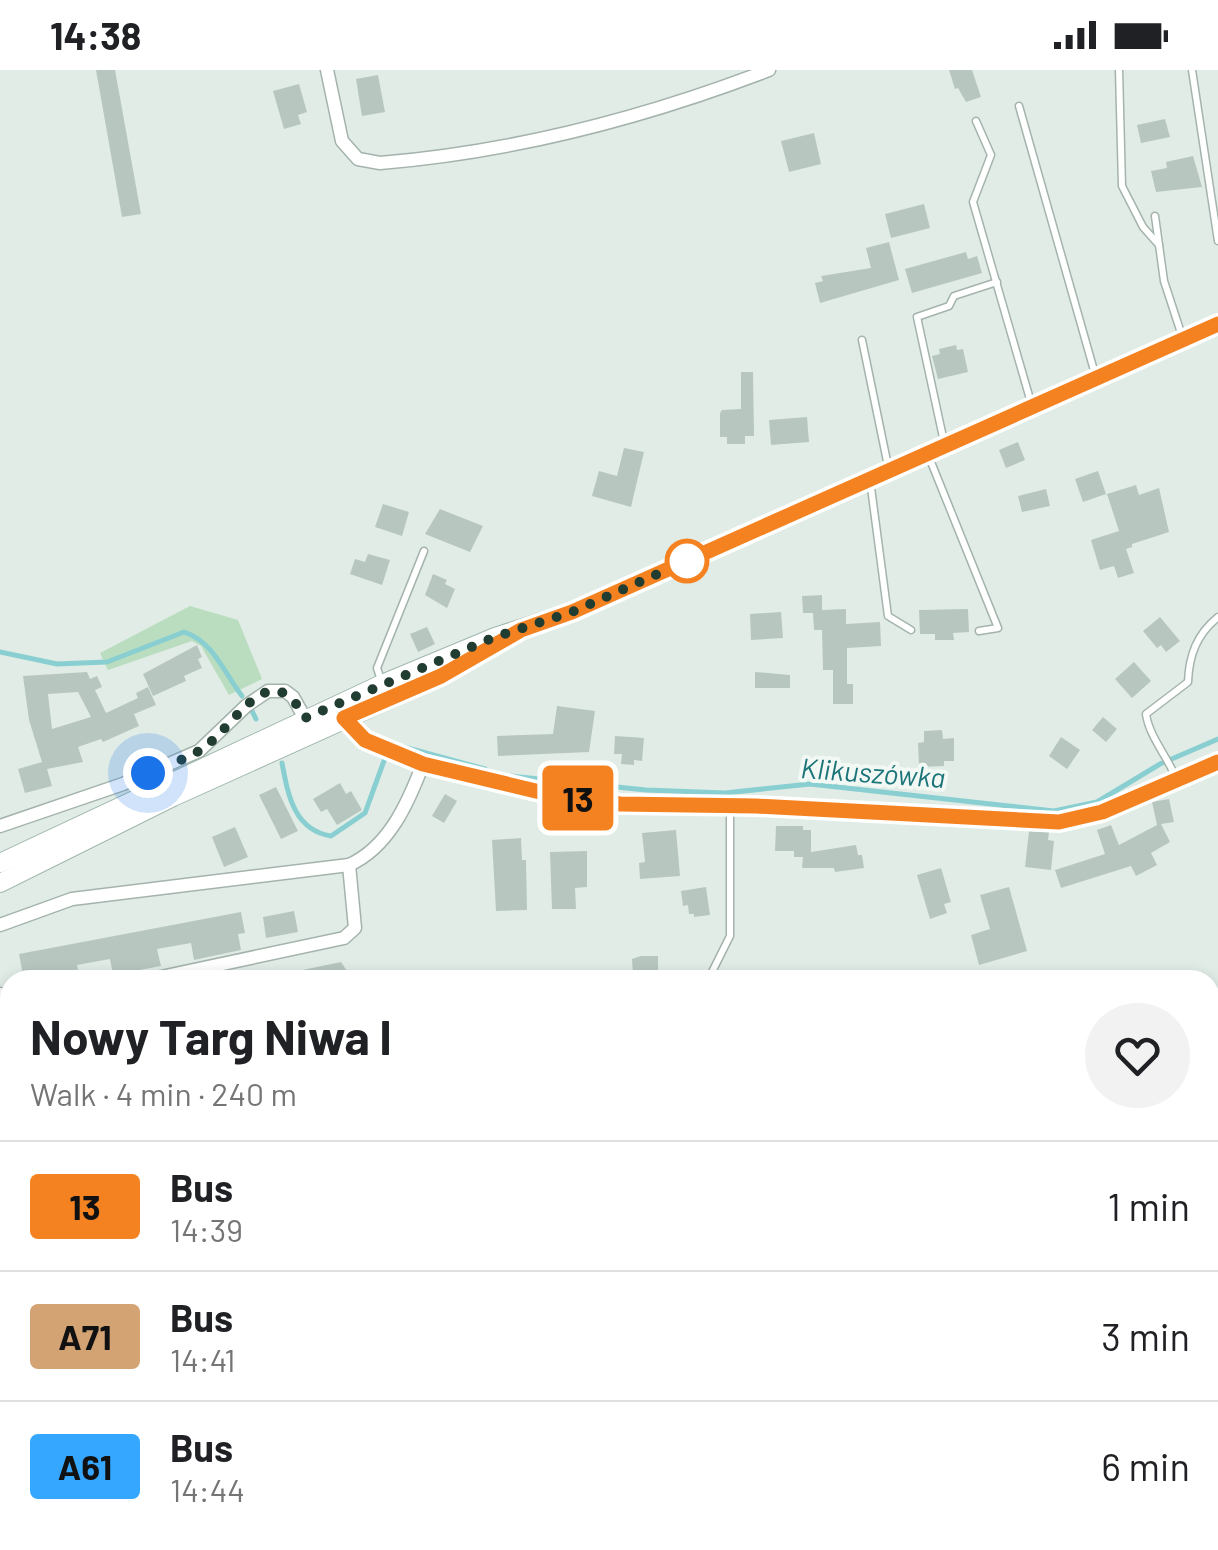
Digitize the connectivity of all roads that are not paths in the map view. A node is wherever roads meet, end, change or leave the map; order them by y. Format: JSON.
{"nodes":[{"id":1,"x":327,"y":70,"type":"edge"},
{"id":2,"x":769,"y":70,"type":"edge"},
{"id":3,"x":1120,"y":70,"type":"edge"},
{"id":4,"x":1192,"y":70,"type":"edge"},
{"id":5,"x":1019,"y":106,"type":"dead end"},
{"id":6,"x":976,"y":121,"type":"dead end"},
{"id":7,"x":1155,"y":216,"type":"dead end"},
{"id":8,"x":1218,"y":241,"type":"edge"},
{"id":9,"x":1159,"y":245,"type":"junction"},
{"id":10,"x":997,"y":282,"type":"junction"},
{"id":11,"x":1218,"y":324,"type":"edge"},
{"id":12,"x":862,"y":340,"type":"dead end"},
{"id":13,"x":1183,"y":340,"type":"junction"},
{"id":14,"x":1096,"y":379,"type":"junction"},
{"id":15,"x":1032,"y":407,"type":"junction"},
{"id":16,"x":936,"y":450,"type":"junction"},
{"id":17,"x":889,"y":471,"type":"junction"},
{"id":18,"x":870,"y":480,"type":"junction"},
{"id":19,"x":424,"y":551,"type":"dead end"},
{"id":20,"x":1218,"y":617,"type":"edge"},
{"id":21,"x":911,"y":630,"type":"dead end"},
{"id":22,"x":979,"y":631,"type":"dead end"},
{"id":23,"x":385,"y":692,"type":"junction"},
{"id":24,"x":341,"y":711,"type":"junction"},
{"id":25,"x":308,"y":726,"type":"junction"},
{"id":26,"x":1218,"y":762,"type":"edge"},
{"id":27,"x":423,"y":764,"type":"junction"},
{"id":28,"x":1174,"y":774,"type":"junction"},
{"id":29,"x":730,"y":805,"type":"junction"},
{"id":30,"x":0,"y":826,"type":"edge"},
{"id":31,"x":0,"y":863,"type":"edge"},
{"id":32,"x":349,"y":866,"type":"junction"},
{"id":33,"x":0,"y":883,"type":"edge"},
{"id":34,"x":0,"y":925,"type":"edge"},
{"id":35,"x":194,"y":970,"type":"edge"},
{"id":36,"x":713,"y":970,"type":"edge"}],
"edges":[{"from":1,"to":2,"type":"street"},
{"from":3,"to":9,"type":"lane"},
{"from":4,"to":8,"type":"lane"},
{"from":5,"to":14,"type":"lane"},
{"from":6,"to":10,"type":"lane"},
{"from":7,"to":9,"type":"lane"},
{"from":9,"to":13,"type":"lane"},
{"from":10,"to":15,"type":"lane"},
{"from":10,"to":16,"type":"lane"},
{"from":11,"to":13,"type":"main road"},
{"from":12,"to":17,"type":"lane"},
{"from":13,"to":14,"type":"main road"},
{"from":14,"to":15,"type":"main road"},
{"from":15,"to":16,"type":"main road"},
{"from":16,"to":17,"type":"main road"},
{"from":16,"to":22,"type":"lane"},
{"from":17,"to":18,"type":"main road"},
{"from":18,"to":21,"type":"lane"},
{"from":18,"to":23,"type":"main road"},
{"from":19,"to":23,"type":"lane"},
{"from":20,"to":28,"type":"lane"},
{"from":23,"to":24,"type":"main road"},
{"from":24,"to":25,"type":"main road"},
{"from":24,"to":27,"type":"street"},
{"from":25,"to":30,"type":"street"},
{"from":25,"to":31,"type":"main road"},
{"from":25,"to":33,"type":"main road"},
{"from":26,"to":28,"type":"street"},
{"from":27,"to":29,"type":"street"},
{"from":27,"to":32,"type":"street"},
{"from":28,"to":29,"type":"street"},
{"from":29,"to":36,"type":"lane"},
{"from":32,"to":34,"type":"street"},
{"from":32,"to":35,"type":"street"}]}
